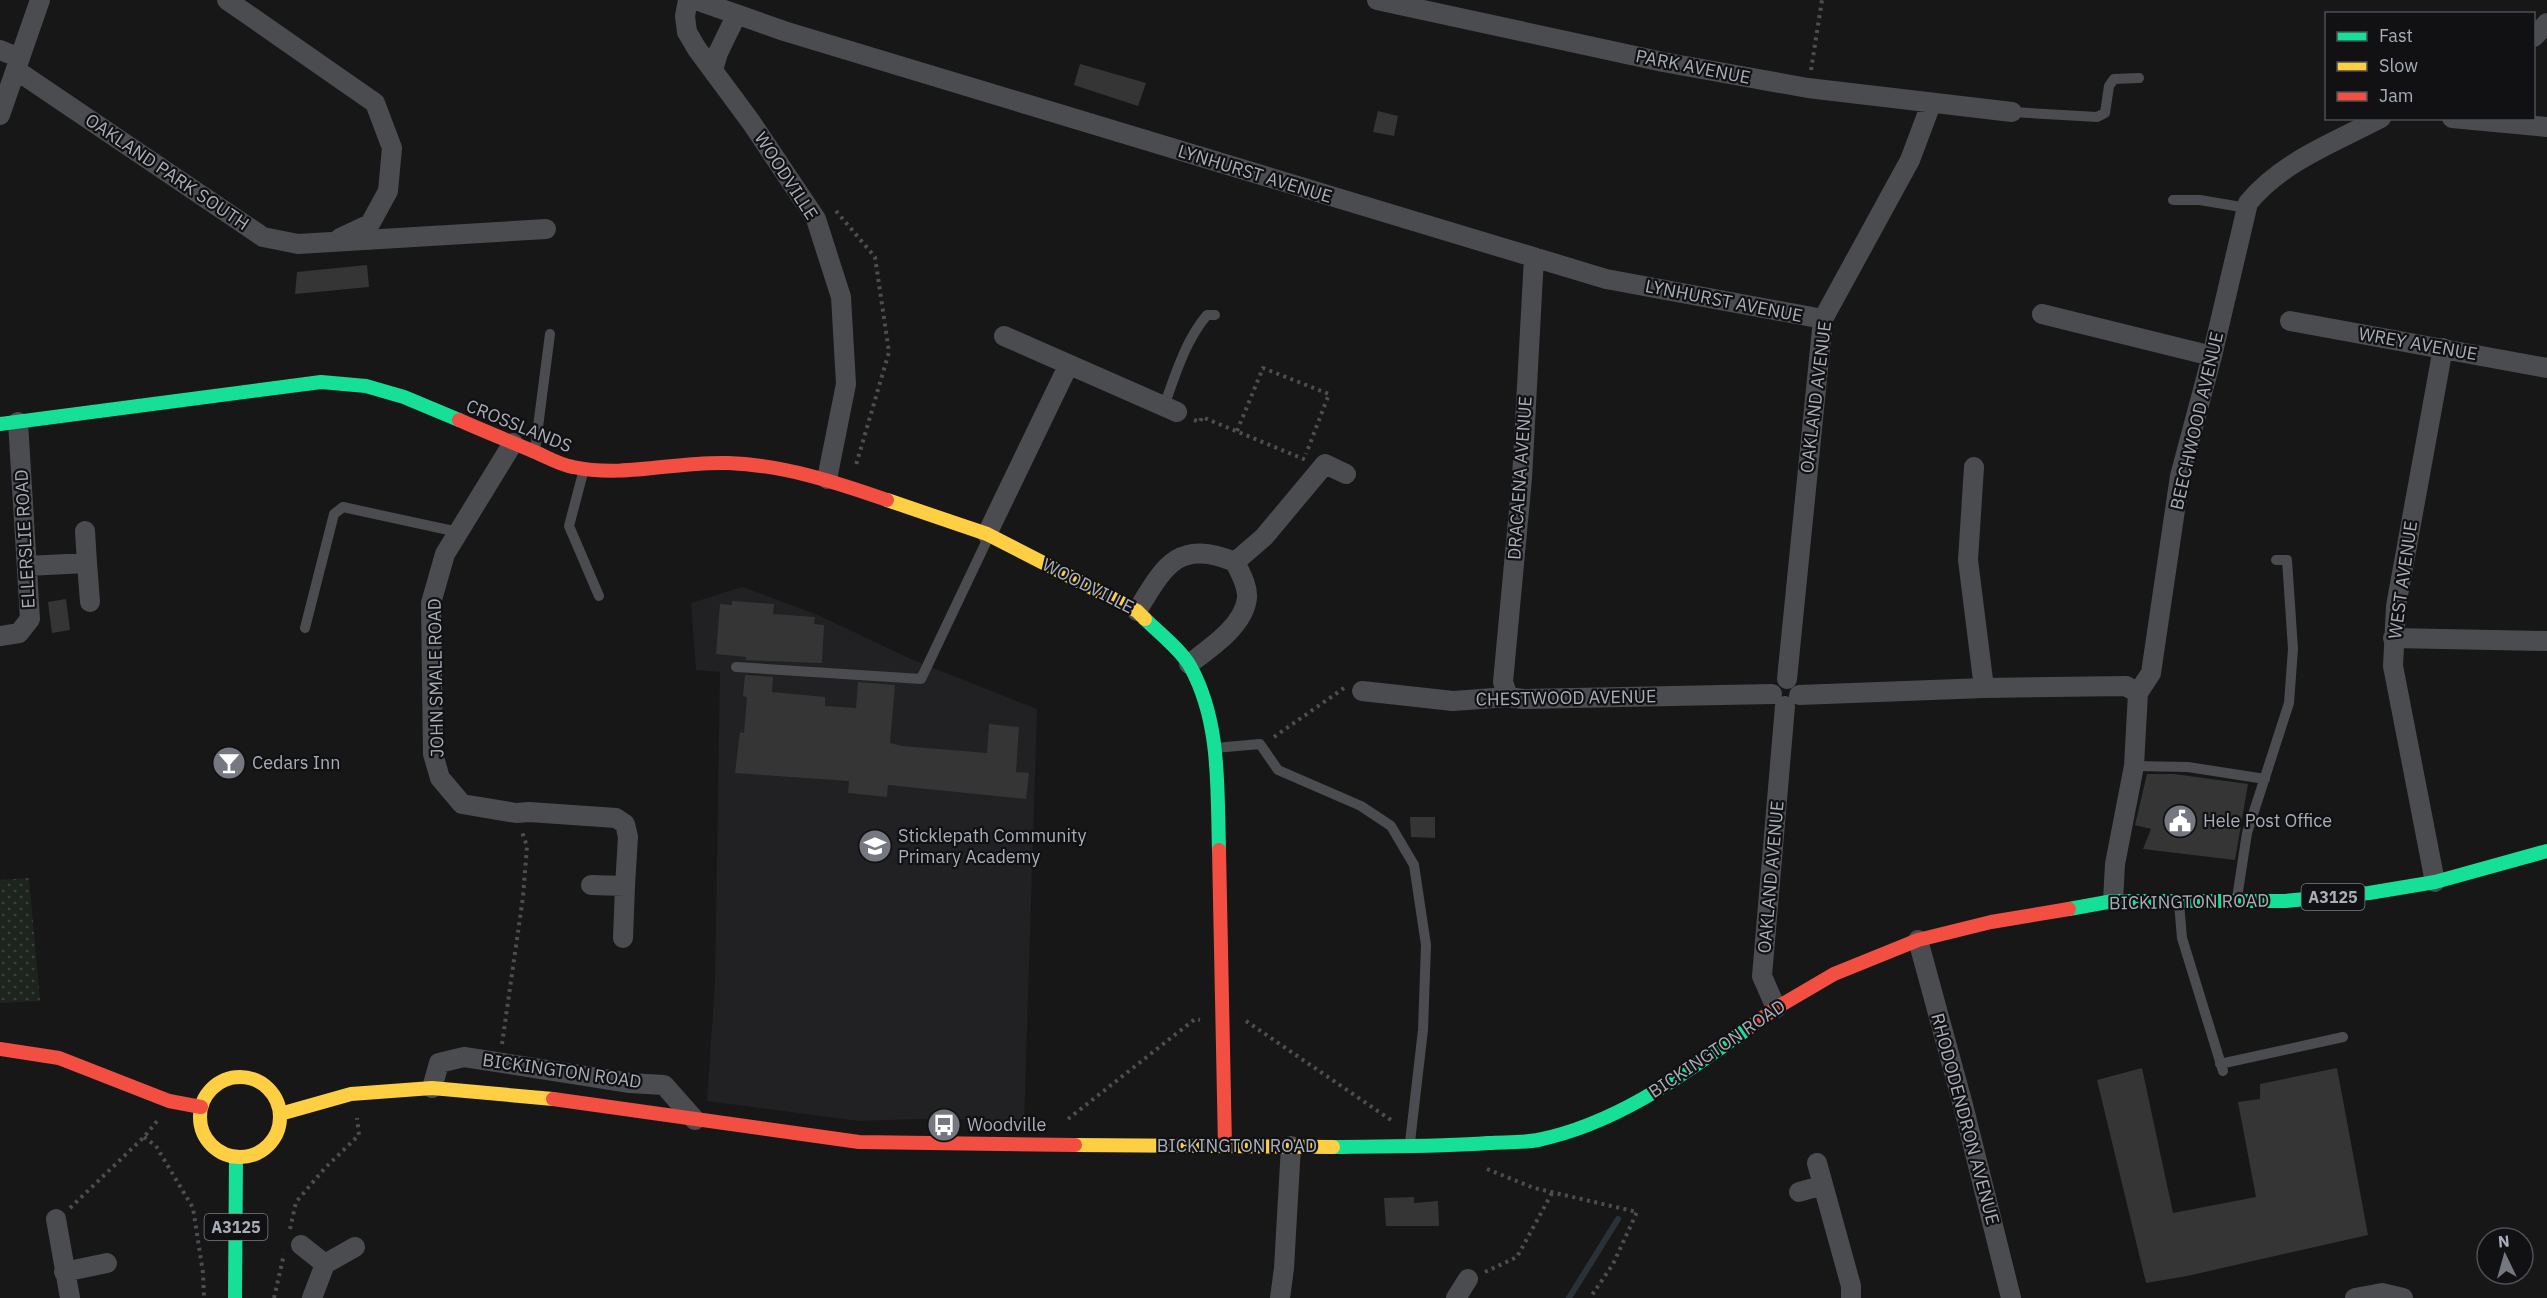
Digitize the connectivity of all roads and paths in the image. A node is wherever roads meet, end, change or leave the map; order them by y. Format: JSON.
{"nodes":[{"id":1,"x":40,"y":0,"type":"edge"},
{"id":2,"x":227,"y":0,"type":"edge"},
{"id":3,"x":688,"y":0,"type":"edge"},
{"id":4,"x":696,"y":0,"type":"edge"},
{"id":5,"x":1377,"y":0,"type":"edge"},
{"id":6,"x":1822,"y":0,"type":"edge"},
{"id":7,"x":736,"y":16,"type":"junction"},
{"id":8,"x":2547,"y":23,"type":"edge"},
{"id":9,"x":2535,"y":36,"type":"edge"},
{"id":10,"x":0,"y":50,"type":"edge"},
{"id":11,"x":18,"y":64,"type":"junction"},
{"id":12,"x":713,"y":70,"type":"junction"},
{"id":13,"x":2139,"y":78,"type":"dead end"},
{"id":14,"x":1808,"y":88,"type":"junction"},
{"id":15,"x":1931,"y":104,"type":"junction"},
{"id":16,"x":2012,"y":112,"type":"joint"},
{"id":17,"x":0,"y":115,"type":"edge"},
{"id":18,"x":2377,"y":120,"type":"edge"},
{"id":19,"x":2487,"y":120,"type":"edge"},
{"id":20,"x":2547,"y":127,"type":"edge"},
{"id":21,"x":2173,"y":200,"type":"dead end"},
{"id":22,"x":2247,"y":208,"type":"junction"},
{"id":23,"x":546,"y":229,"type":"dead end"},
{"id":24,"x":329,"y":242,"type":"junction"},
{"id":25,"x":1533,"y":257,"type":"junction"},
{"id":26,"x":2042,"y":314,"type":"dead end"},
{"id":27,"x":1215,"y":315,"type":"dead end"},
{"id":28,"x":1822,"y":320,"type":"junction"},
{"id":29,"x":2290,"y":321,"type":"dead end"},
{"id":30,"x":550,"y":334,"type":"dead end"},
{"id":31,"x":1005,"y":336,"type":"dead end"},
{"id":32,"x":2443,"y":348,"type":"junction"},
{"id":33,"x":2212,"y":356,"type":"junction"},
{"id":34,"x":1068,"y":366,"type":"junction"},
{"id":35,"x":2547,"y":368,"type":"edge"},
{"id":36,"x":238,"y":393,"type":"joint"},
{"id":37,"x":1170,"y":409,"type":"junction"},
{"id":38,"x":9,"y":423,"type":"edge"},
{"id":39,"x":1237,"y":431,"type":"junction"},
{"id":40,"x":513,"y":443,"type":"junction"},
{"id":41,"x":535,"y":452,"type":"junction"},
{"id":42,"x":1304,"y":458,"type":"junction"},
{"id":43,"x":1974,"y":467,"type":"dead end"},
{"id":44,"x":584,"y":469,"type":"junction"},
{"id":45,"x":1321,"y":470,"type":"junction"},
{"id":46,"x":1346,"y":474,"type":"dead end"},
{"id":47,"x":827,"y":479,"type":"junction"},
{"id":48,"x":85,"y":531,"type":"dead end"},
{"id":49,"x":458,"y":532,"type":"junction"},
{"id":50,"x":988,"y":535,"type":"junction"},
{"id":51,"x":2276,"y":560,"type":"dead end"},
{"id":52,"x":1235,"y":562,"type":"junction"},
{"id":53,"x":87,"y":563,"type":"junction"},
{"id":54,"x":27,"y":566,"type":"junction"},
{"id":55,"x":599,"y":596,"type":"dead end"},
{"id":56,"x":90,"y":602,"type":"dead end"},
{"id":57,"x":1137,"y":611,"type":"junction"},
{"id":58,"x":305,"y":628,"type":"dead end"},
{"id":59,"x":0,"y":636,"type":"edge"},
{"id":60,"x":2393,"y":638,"type":"junction"},
{"id":61,"x":2547,"y":641,"type":"edge"},
{"id":62,"x":1189,"y":664,"type":"junction"},
{"id":63,"x":736,"y":668,"type":"dead end"},
{"id":64,"x":1984,"y":688,"type":"junction"},
{"id":65,"x":1362,"y":691,"type":"joint"},
{"id":66,"x":2138,"y":693,"type":"junction"},
{"id":67,"x":1786,"y":694,"type":"junction"},
{"id":68,"x":1508,"y":697,"type":"junction"},
{"id":69,"x":1260,"y":744,"type":"junction"},
{"id":70,"x":1215,"y":748,"type":"junction"},
{"id":71,"x":2134,"y":766,"type":"junction"},
{"id":72,"x":2265,"y":779,"type":"junction"},
{"id":73,"x":516,"y":813,"type":"junction"},
{"id":74,"x":2547,"y":851,"type":"edge"},
{"id":75,"x":2435,"y":882,"type":"junction"},
{"id":76,"x":591,"y":885,"type":"dead end"},
{"id":77,"x":626,"y":886,"type":"junction"},
{"id":78,"x":2179,"y":900,"type":"junction"},
{"id":79,"x":2113,"y":902,"type":"junction"},
{"id":80,"x":2237,"y":902,"type":"junction"},
{"id":81,"x":623,"y":938,"type":"dead end"},
{"id":82,"x":1918,"y":940,"type":"junction"},
{"id":83,"x":1776,"y":1008,"type":"junction"},
{"id":84,"x":2343,"y":1037,"type":"dead end"},
{"id":85,"x":0,"y":1049,"type":"edge"},
{"id":86,"x":499,"y":1062,"type":"junction"},
{"id":87,"x":432,"y":1088,"type":"junction"},
{"id":88,"x":351,"y":1094,"type":"junction"},
{"id":89,"x":169,"y":1101,"type":"junction"},
{"id":90,"x":201,"y":1107,"type":"junction"},
{"id":91,"x":280,"y":1114,"type":"junction"},
{"id":92,"x":695,"y":1120,"type":"junction"},
{"id":93,"x":144,"y":1137,"type":"junction"},
{"id":94,"x":1480,"y":1145,"type":"junction"},
{"id":95,"x":1291,"y":1146,"type":"junction"},
{"id":96,"x":1409,"y":1146,"type":"junction"},
{"id":97,"x":1225,"y":1147,"type":"junction"},
{"id":98,"x":236,"y":1156,"type":"junction"},
{"id":99,"x":1817,"y":1163,"type":"dead end"},
{"id":100,"x":1823,"y":1185,"type":"junction"},
{"id":101,"x":1799,"y":1192,"type":"dead end"},
{"id":102,"x":1552,"y":1193,"type":"junction"},
{"id":103,"x":56,"y":1219,"type":"joint"},
{"id":104,"x":292,"y":1241,"type":"junction"},
{"id":105,"x":355,"y":1247,"type":"dead end"},
{"id":106,"x":107,"y":1263,"type":"dead end"},
{"id":107,"x":325,"y":1264,"type":"junction"},
{"id":108,"x":64,"y":1272,"type":"junction"},
{"id":109,"x":1467,"y":1279,"type":"joint"},
{"id":110,"x":70,"y":1298,"type":"edge"},
{"id":111,"x":204,"y":1298,"type":"edge"},
{"id":112,"x":236,"y":1298,"type":"edge"},
{"id":113,"x":274,"y":1298,"type":"edge"},
{"id":114,"x":312,"y":1298,"type":"edge"},
{"id":115,"x":1280,"y":1298,"type":"edge"},
{"id":116,"x":1456,"y":1298,"type":"edge"},
{"id":117,"x":1590,"y":1298,"type":"edge"},
{"id":118,"x":1851,"y":1298,"type":"edge"},
{"id":119,"x":2011,"y":1298,"type":"edge"},
{"id":120,"x":2357,"y":1298,"type":"edge"},
{"id":121,"x":2403,"y":1298,"type":"edge"}],
"edges":[{"from":1,"to":11,"type":"street"},
{"from":2,"to":24,"type":"street","name":"OAKLAND PARK SOUTH"},
{"from":3,"to":12,"type":"street","name":"WOODVILLE"},
{"from":4,"to":7,"type":"street","name":"LYNHURST AVENUE"},
{"from":5,"to":14,"type":"street","name":"PARK AVENUE"},
{"from":6,"to":14,"type":"path"},
{"from":7,"to":12,"type":"street"},
{"from":7,"to":25,"type":"street","name":"LYNHURST AVENUE"},
{"from":8,"to":9,"type":"street"},
{"from":10,"to":11,"type":"street","name":"OAKLAND PARK SOUTH"},
{"from":11,"to":17,"type":"street"},
{"from":11,"to":24,"type":"street","name":"OAKLAND PARK SOUTH"},
{"from":12,"to":47,"type":"street","name":"WOODVILLE"},
{"from":13,"to":16,"type":"lane"},
{"from":14,"to":15,"type":"street","name":"PARK AVENUE"},
{"from":15,"to":16,"type":"street","name":"PARK AVENUE"},
{"from":15,"to":28,"type":"street","name":"OAKLAND AVENUE"},
{"from":18,"to":22,"type":"street","name":"BEECHWOOD AVENUE"},
{"from":19,"to":20,"type":"street"},
{"from":21,"to":22,"type":"lane"},
{"from":22,"to":33,"type":"street","name":"BEECHWOOD AVENUE"},
{"from":23,"to":24,"type":"street","name":"OAKLAND PARK SOUTH"},
{"from":25,"to":28,"type":"street","name":"LYNHURST AVENUE"},
{"from":25,"to":68,"type":"street","name":"DRACAENA AVENUE"},
{"from":26,"to":33,"type":"street"},
{"from":27,"to":37,"type":"lane"},
{"from":28,"to":67,"type":"street","name":"OAKLAND AVENUE"},
{"from":29,"to":32,"type":"street","name":"WREY AVENUE"},
{"from":30,"to":41,"type":"lane"},
{"from":31,"to":34,"type":"street"},
{"from":32,"to":35,"type":"street","name":"WREY AVENUE"},
{"from":32,"to":60,"type":"street","name":"WEST AVENUE"},
{"from":33,"to":66,"type":"street","name":"BEECHWOOD AVENUE"},
{"from":34,"to":37,"type":"street"},
{"from":34,"to":50,"type":"street"},
{"from":36,"to":38,"type":"main road","name":"ELLERSLIE ROAD"},
{"from":36,"to":40,"type":"main road","name":"CROSSLANDS"},
{"from":37,"to":39,"type":"path"},
{"from":38,"to":54,"type":"street","name":"ELLERSLIE ROAD"},
{"from":39,"to":42,"type":"path"},
{"from":39,"to":42,"type":"path"},
{"from":40,"to":41,"type":"main road","name":"CROSSLANDS"},
{"from":40,"to":49,"type":"street","name":"JOHN SMALE ROAD"},
{"from":41,"to":44,"type":"main road","name":"CROSSLANDS"},
{"from":42,"to":45,"type":"path"},
{"from":43,"to":64,"type":"street"},
{"from":44,"to":47,"type":"main road","name":"CROSSLANDS"},
{"from":44,"to":55,"type":"lane"},
{"from":45,"to":46,"type":"street"},
{"from":45,"to":52,"type":"street"},
{"from":47,"to":50,"type":"main road","name":"WOODVILLE"},
{"from":48,"to":53,"type":"street"},
{"from":49,"to":58,"type":"lane"},
{"from":49,"to":73,"type":"street","name":"JOHN SMALE ROAD"},
{"from":50,"to":57,"type":"main road","name":"WOODVILLE"},
{"from":50,"to":63,"type":"lane"},
{"from":51,"to":72,"type":"lane"},
{"from":52,"to":57,"type":"street"},
{"from":52,"to":62,"type":"street"},
{"from":53,"to":54,"type":"street"},
{"from":53,"to":56,"type":"street"},
{"from":54,"to":59,"type":"street","name":"ELLERSLIE ROAD"},
{"from":57,"to":62,"type":"main road","name":"WOODVILLE"},
{"from":60,"to":61,"type":"street"},
{"from":60,"to":75,"type":"street","name":"WEST AVENUE"},
{"from":62,"to":70,"type":"main road","name":"WOODVILLE"},
{"from":64,"to":66,"type":"street","name":"CHESTWOOD AVENUE"},
{"from":64,"to":67,"type":"street","name":"CHESTWOOD AVENUE"},
{"from":65,"to":68,"type":"street","name":"CHESTWOOD AVENUE"},
{"from":65,"to":69,"type":"path"},
{"from":66,"to":71,"type":"street","name":"BEECHWOOD AVENUE"},
{"from":67,"to":68,"type":"street","name":"CHESTWOOD AVENUE"},
{"from":67,"to":83,"type":"street","name":"OAKLAND AVENUE"},
{"from":69,"to":70,"type":"lane"},
{"from":69,"to":96,"type":"lane"},
{"from":70,"to":97,"type":"main road","name":"WOODVILLE"},
{"from":71,"to":72,"type":"lane"},
{"from":71,"to":79,"type":"street","name":"BEECHWOOD AVENUE"},
{"from":72,"to":80,"type":"lane"},
{"from":73,"to":77,"type":"street","name":"JOHN SMALE ROAD"},
{"from":73,"to":86,"type":"path"},
{"from":74,"to":75,"type":"main road","name":"BICKINGTON ROAD","number":"A3125"},
{"from":75,"to":80,"type":"main road","name":"BICKINGTON ROAD","number":"A3125"},
{"from":76,"to":77,"type":"street"},
{"from":77,"to":81,"type":"street","name":"JOHN SMALE ROAD"},
{"from":78,"to":79,"type":"main road","name":"BICKINGTON ROAD","number":"A3125"},
{"from":78,"to":80,"type":"main road","name":"BICKINGTON ROAD","number":"A3125"},
{"from":78,"to":84,"type":"lane"},
{"from":79,"to":82,"type":"main road","name":"BICKINGTON ROAD","number":"A3125"},
{"from":82,"to":83,"type":"main road","name":"BICKINGTON ROAD","number":"A3125"},
{"from":82,"to":119,"type":"street","name":"RHODODENDRON AVENUE"},
{"from":83,"to":94,"type":"main road","name":"BICKINGTON ROAD","number":"A3125"},
{"from":85,"to":89,"type":"main road"},
{"from":86,"to":87,"type":"street","name":"BICKINGTON ROAD"},
{"from":86,"to":92,"type":"street","name":"BICKINGTON ROAD"},
{"from":87,"to":88,"type":"main road","name":"BICKINGTON ROAD","number":"A3125"},
{"from":87,"to":92,"type":"main road","name":"BICKINGTON ROAD","number":"A3125"},
{"from":88,"to":91,"type":"main road","name":"BICKINGTON ROAD","number":"A3125"},
{"from":88,"to":104,"type":"path"},
{"from":89,"to":90,"type":"main road"},
{"from":89,"to":93,"type":"path"},
{"from":90,"to":91,"type":"main road"},
{"from":90,"to":98,"type":"main road"},
{"from":91,"to":98,"type":"main road"},
{"from":92,"to":97,"type":"main road","name":"BICKINGTON ROAD","number":"A3125"},
{"from":93,"to":103,"type":"path"},
{"from":93,"to":111,"type":"path"},
{"from":94,"to":96,"type":"main road","name":"BICKINGTON ROAD","number":"A3125"},
{"from":94,"to":102,"type":"path"},
{"from":95,"to":96,"type":"main road","name":"BICKINGTON ROAD","number":"A3125"},
{"from":95,"to":97,"type":"main road","name":"BICKINGTON ROAD","number":"A3125"},
{"from":95,"to":115,"type":"street"},
{"from":98,"to":112,"type":"main road","number":"A3125"},
{"from":99,"to":100,"type":"street"},
{"from":100,"to":101,"type":"street"},
{"from":100,"to":118,"type":"street"},
{"from":102,"to":109,"type":"path"},
{"from":102,"to":117,"type":"path"},
{"from":103,"to":108,"type":"street"},
{"from":104,"to":107,"type":"street"},
{"from":104,"to":113,"type":"path"},
{"from":105,"to":107,"type":"street"},
{"from":106,"to":108,"type":"street"},
{"from":107,"to":114,"type":"street"},
{"from":108,"to":110,"type":"street"},
{"from":109,"to":116,"type":"street"},
{"from":120,"to":121,"type":"street"}]}
